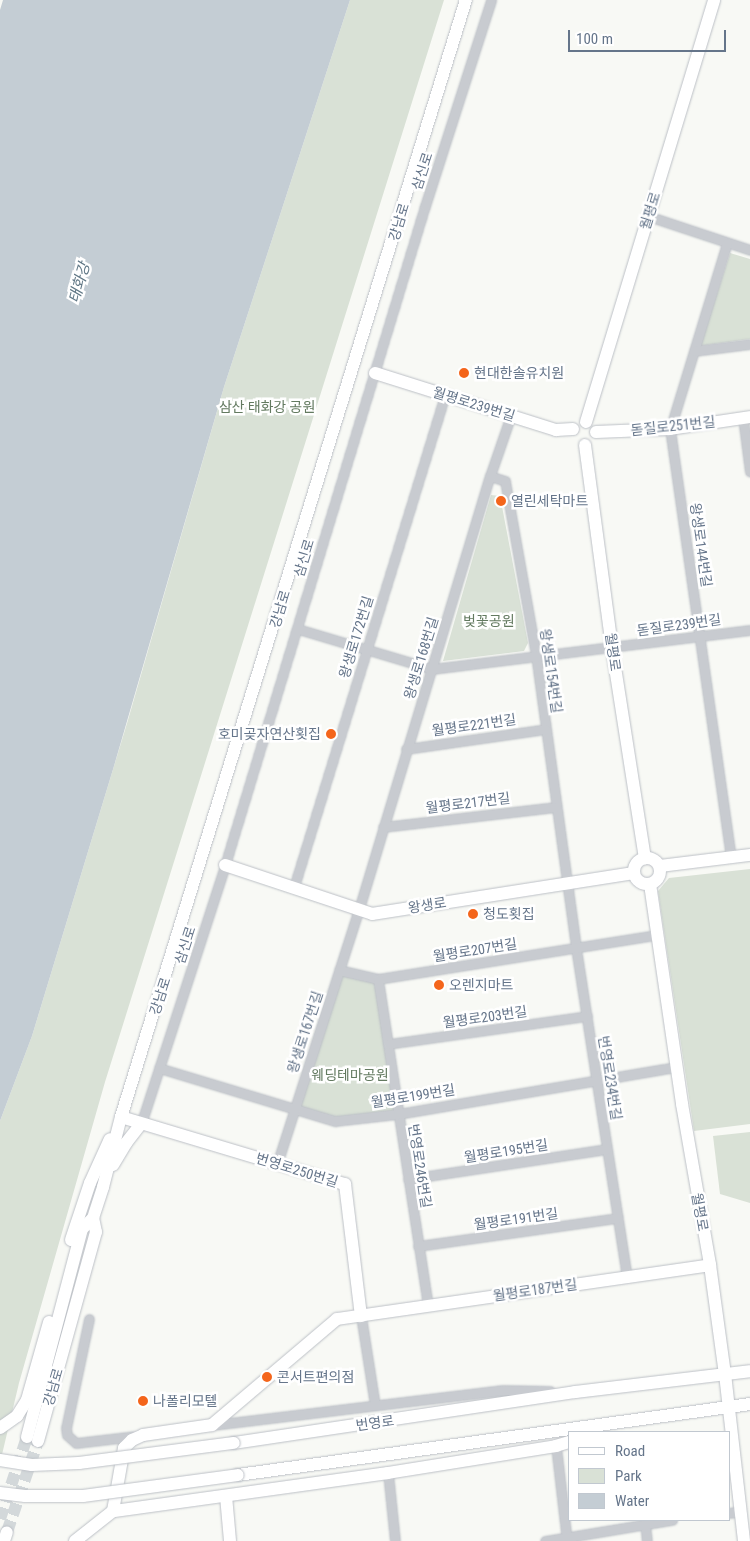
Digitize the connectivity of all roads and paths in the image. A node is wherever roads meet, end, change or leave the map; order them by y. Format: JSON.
{"nodes":[{"id":1,"x":466,"y":0,"type":"edge"},
{"id":2,"x":491,"y":0,"type":"edge"},
{"id":3,"x":714,"y":0,"type":"edge"},
{"id":4,"x":648,"y":216,"type":"junction"},
{"id":5,"x":726,"y":243,"type":"junction"},
{"id":6,"x":750,"y":250,"type":"edge"},
{"id":7,"x":750,"y":344,"type":"edge"},
{"id":8,"x":694,"y":351,"type":"junction"},
{"id":9,"x":374,"y":373,"type":"junction"},
{"id":10,"x":445,"y":395,"type":"junction"},
{"id":11,"x":511,"y":416,"type":"junction"},
{"id":12,"x":746,"y":417,"type":"edge"},
{"id":13,"x":586,"y":422,"type":"junction"},
{"id":14,"x":573,"y":429,"type":"junction"},
{"id":15,"x":670,"y":429,"type":"junction"},
{"id":16,"x":596,"y":432,"type":"junction"},
{"id":17,"x":585,"y":445,"type":"junction"},
{"id":18,"x":750,"y":472,"type":"edge"},
{"id":19,"x":490,"y":476,"type":"junction"},
{"id":20,"x":298,"y":629,"type":"junction"},
{"id":21,"x":750,"y":630,"type":"edge"},
{"id":22,"x":700,"y":636,"type":"junction"},
{"id":23,"x":612,"y":648,"type":"junction"},
{"id":24,"x":367,"y":649,"type":"junction"},
{"id":25,"x":536,"y":655,"type":"junction"},
{"id":26,"x":432,"y":669,"type":"junction"},
{"id":27,"x":546,"y":729,"type":"junction"},
{"id":28,"x":406,"y":749,"type":"junction"},
{"id":29,"x":556,"y":807,"type":"junction"},
{"id":30,"x":383,"y":827,"type":"junction"},
{"id":31,"x":750,"y":855,"type":"edge"},
{"id":32,"x":731,"y":857,"type":"junction"},
{"id":33,"x":645,"y":858,"type":"junction"},
{"id":34,"x":225,"y":865,"type":"junction"},
{"id":35,"x":660,"y":866,"type":"junction"},
{"id":36,"x":634,"y":873,"type":"junction"},
{"id":37,"x":566,"y":883,"type":"junction"},
{"id":38,"x":650,"y":884,"type":"junction"},
{"id":39,"x":294,"y":887,"type":"junction"},
{"id":40,"x":359,"y":909,"type":"junction"},
{"id":41,"x":658,"y":935,"type":"junction"},
{"id":42,"x":576,"y":948,"type":"junction"},
{"id":43,"x":339,"y":970,"type":"junction"},
{"id":44,"x":378,"y":979,"type":"junction"},
{"id":45,"x":587,"y":1016,"type":"junction"},
{"id":46,"x":388,"y":1044,"type":"junction"},
{"id":47,"x":677,"y":1067,"type":"junction"},
{"id":48,"x":159,"y":1068,"type":"junction"},
{"id":49,"x":597,"y":1080,"type":"junction"},
{"id":50,"x":294,"y":1109,"type":"junction"},
{"id":51,"x":398,"y":1114,"type":"junction"},
{"id":52,"x":121,"y":1117,"type":"junction"},
{"id":53,"x":142,"y":1124,"type":"junction"},
{"id":54,"x":607,"y":1149,"type":"junction"},
{"id":55,"x":277,"y":1164,"type":"junction"},
{"id":56,"x":408,"y":1179,"type":"junction"},
{"id":57,"x":103,"y":1187,"type":"junction"},
{"id":58,"x":618,"y":1218,"type":"junction"},
{"id":59,"x":418,"y":1246,"type":"junction"},
{"id":60,"x":710,"y":1265,"type":"junction"},
{"id":61,"x":627,"y":1277,"type":"junction"},
{"id":62,"x":428,"y":1306,"type":"junction"},
{"id":63,"x":361,"y":1316,"type":"junction"},
{"id":64,"x":89,"y":1319,"type":"dead end"},
{"id":65,"x":750,"y":1371,"type":"edge"},
{"id":66,"x":725,"y":1374,"type":"junction"},
{"id":67,"x":575,"y":1392,"type":"junction"},
{"id":68,"x":750,"y":1404,"type":"edge"},
{"id":69,"x":375,"y":1405,"type":"junction"},
{"id":70,"x":729,"y":1407,"type":"junction"},
{"id":71,"x":626,"y":1421,"type":"junction"},
{"id":72,"x":212,"y":1425,"type":"junction"},
{"id":73,"x":0,"y":1428,"type":"edge"},
{"id":74,"x":598,"y":1431,"type":"edge"},
{"id":75,"x":143,"y":1435,"type":"junction"},
{"id":76,"x":32,"y":1439,"type":"tunnel mouth"},
{"id":77,"x":568,"y":1442,"type":"edge"},
{"id":78,"x":556,"y":1446,"type":"junction"},
{"id":79,"x":0,"y":1460,"type":"edge"},
{"id":80,"x":388,"y":1473,"type":"junction"},
{"id":81,"x":0,"y":1493,"type":"edge"},
{"id":82,"x":226,"y":1496,"type":"junction"},
{"id":83,"x":740,"y":1506,"type":"edge"},
{"id":84,"x":112,"y":1511,"type":"junction"},
{"id":85,"x":663,"y":1521,"type":"edge"},
{"id":86,"x":645,"y":1523,"type":"junction"},
{"id":87,"x":567,"y":1540,"type":"edge"},
{"id":88,"x":75,"y":1541,"type":"edge"},
{"id":89,"x":230,"y":1541,"type":"edge"},
{"id":90,"x":396,"y":1541,"type":"edge"},
{"id":91,"x":545,"y":1541,"type":"edge"},
{"id":92,"x":647,"y":1541,"type":"edge"},
{"id":93,"x":744,"y":1541,"type":"edge"}],
"edges":[{"from":1,"to":52,"type":"main road","name":"강남로"},
{"from":2,"to":9,"type":"street","name":"삼신로"},
{"from":3,"to":4,"type":"main road","name":"월평로"},
{"from":4,"to":5,"type":"street"},
{"from":4,"to":13,"type":"main road","name":"월평로"},
{"from":5,"to":6,"type":"street"},
{"from":5,"to":8,"type":"street","name":"왕생로144번길"},
{"from":7,"to":8,"type":"street"},
{"from":8,"to":15,"type":"street","name":"왕생로144번길"},
{"from":9,"to":10,"type":"main road","name":"월평로239번길"},
{"from":9,"to":20,"type":"street","name":"삼신로"},
{"from":10,"to":11,"type":"main road","name":"월평로239번길"},
{"from":10,"to":24,"type":"street","name":"왕생로172번길"},
{"from":11,"to":14,"type":"main road","name":"월평로239번길"},
{"from":11,"to":19,"type":"street","name":"왕생로168번길"},
{"from":12,"to":15,"type":"main road","name":"돋질로251번길"},
{"from":12,"to":18,"type":"street"},
{"from":13,"to":14,"type":"main road"},
{"from":13,"to":16,"type":"main road"},
{"from":14,"to":17,"type":"main road"},
{"from":15,"to":16,"type":"main road","name":"돋질로251번길"},
{"from":15,"to":22,"type":"street","name":"왕생로144번길"},
{"from":16,"to":17,"type":"main road"},
{"from":17,"to":23,"type":"main road","name":"월평로"},
{"from":19,"to":25,"type":"street","name":"왕생로154번길"},
{"from":19,"to":26,"type":"street","name":"왕생로168번길"},
{"from":20,"to":24,"type":"street"},
{"from":20,"to":34,"type":"street","name":"삼신로"},
{"from":21,"to":22,"type":"street","name":"돋질로239번길"},
{"from":22,"to":23,"type":"street","name":"돋질로239번길"},
{"from":22,"to":32,"type":"street","name":"왕생로144번길"},
{"from":23,"to":25,"type":"street","name":"돋질로239번길"},
{"from":23,"to":33,"type":"main road","name":"월평로"},
{"from":24,"to":26,"type":"street"},
{"from":24,"to":39,"type":"street","name":"왕생로172번길"},
{"from":25,"to":26,"type":"street","name":"돋질로239번길"},
{"from":25,"to":27,"type":"street","name":"왕생로154번길"},
{"from":26,"to":28,"type":"street","name":"왕생로168번길"},
{"from":27,"to":28,"type":"street","name":"월평로221번길"},
{"from":27,"to":29,"type":"street","name":"왕생로154번길"},
{"from":28,"to":30,"type":"street","name":"왕생로168번길"},
{"from":29,"to":30,"type":"street","name":"월평로217번길"},
{"from":29,"to":37,"type":"street","name":"왕생로154번길"},
{"from":30,"to":40,"type":"street","name":"왕생로168번길"},
{"from":31,"to":32,"type":"main road"},
{"from":32,"to":35,"type":"main road"},
{"from":33,"to":35,"type":"main road"},
{"from":33,"to":36,"type":"main road"},
{"from":34,"to":39,"type":"main road","name":"왕생로"},
{"from":34,"to":48,"type":"street","name":"삼신로"},
{"from":35,"to":38,"type":"main road"},
{"from":36,"to":37,"type":"main road","name":"왕생로"},
{"from":36,"to":38,"type":"main road"},
{"from":37,"to":40,"type":"main road","name":"왕생로"},
{"from":37,"to":42,"type":"street","name":"번영로234번길"},
{"from":38,"to":41,"type":"main road","name":"월평로"},
{"from":39,"to":40,"type":"main road","name":"왕생로"},
{"from":40,"to":43,"type":"street","name":"왕생로167번길"},
{"from":41,"to":42,"type":"street","name":"월평로207번길"},
{"from":41,"to":47,"type":"main road","name":"월평로"},
{"from":42,"to":44,"type":"street","name":"월평로207번길"},
{"from":42,"to":45,"type":"street","name":"번영로234번길"},
{"from":43,"to":44,"type":"street"},
{"from":43,"to":50,"type":"street","name":"왕생로167번길"},
{"from":44,"to":46,"type":"street","name":"번영로246번길"},
{"from":45,"to":46,"type":"street","name":"월평로203번길"},
{"from":45,"to":49,"type":"street","name":"번영로234번길"},
{"from":46,"to":51,"type":"street","name":"번영로246번길"},
{"from":47,"to":49,"type":"street","name":"월평로199번길"},
{"from":47,"to":60,"type":"main road","name":"월평로"},
{"from":48,"to":50,"type":"street","name":"월평로199번길"},
{"from":48,"to":53,"type":"street","name":"삼신로"},
{"from":49,"to":51,"type":"street","name":"월평로199번길"},
{"from":49,"to":54,"type":"street","name":"번영로234번길"},
{"from":50,"to":51,"type":"street","name":"월평로199번길"},
{"from":50,"to":55,"type":"street","name":"왕생로167번길"},
{"from":51,"to":56,"type":"street","name":"번영로246번길"},
{"from":52,"to":53,"type":"main road","name":"번영로250번길"},
{"from":52,"to":57,"type":"main road","name":"강남로"},
{"from":52,"to":73,"type":"main road"},
{"from":53,"to":55,"type":"main road","name":"번영로250번길"},
{"from":53,"to":57,"type":"main road"},
{"from":54,"to":56,"type":"street","name":"월평로195번길"},
{"from":54,"to":58,"type":"street","name":"번영로234번길"},
{"from":55,"to":63,"type":"main road","name":"번영로250번길"},
{"from":56,"to":59,"type":"street","name":"번영로246번길"},
{"from":57,"to":76,"type":"main road","name":"강남로"},
{"from":58,"to":59,"type":"street","name":"월평로191번길"},
{"from":58,"to":61,"type":"street","name":"번영로234번길"},
{"from":59,"to":62,"type":"street","name":"번영로246번길"},
{"from":60,"to":61,"type":"main road","name":"월평로187번길"},
{"from":60,"to":66,"type":"main road","name":"월평로"},
{"from":61,"to":62,"type":"main road","name":"월평로187번길"},
{"from":62,"to":63,"type":"main road","name":"월평로187번길"},
{"from":63,"to":69,"type":"street","name":"번영로250번길"},
{"from":63,"to":72,"type":"main road"},
{"from":64,"to":75,"type":"street"},
{"from":65,"to":66,"type":"main road","name":"번영로"},
{"from":66,"to":67,"type":"main road","name":"번영로"},
{"from":66,"to":70,"type":"main road","name":"월평로"},
{"from":67,"to":69,"type":"street"},
{"from":67,"to":79,"type":"main road","name":"번영로","bridge":true},
{"from":68,"to":70,"type":"main road"},
{"from":69,"to":72,"type":"street"},
{"from":70,"to":71,"type":"main road"},
{"from":70,"to":83,"type":"main road","name":"월평로"},
{"from":71,"to":74,"type":"main road"},
{"from":71,"to":81,"type":"main road","bridge":true},
{"from":72,"to":75,"type":"main road"},
{"from":75,"to":84,"type":"main road"},
{"from":77,"to":78,"type":"main road"},
{"from":78,"to":80,"type":"main road"},
{"from":78,"to":87,"type":"street"},
{"from":80,"to":82,"type":"main road"},
{"from":80,"to":90,"type":"street"},
{"from":82,"to":84,"type":"main road"},
{"from":82,"to":89,"type":"main road"},
{"from":83,"to":93,"type":"main road","name":"월평로"},
{"from":84,"to":88,"type":"main road"},
{"from":85,"to":86,"type":"street"},
{"from":86,"to":87,"type":"street"},
{"from":86,"to":92,"type":"street"},
{"from":87,"to":91,"type":"street"}]}
